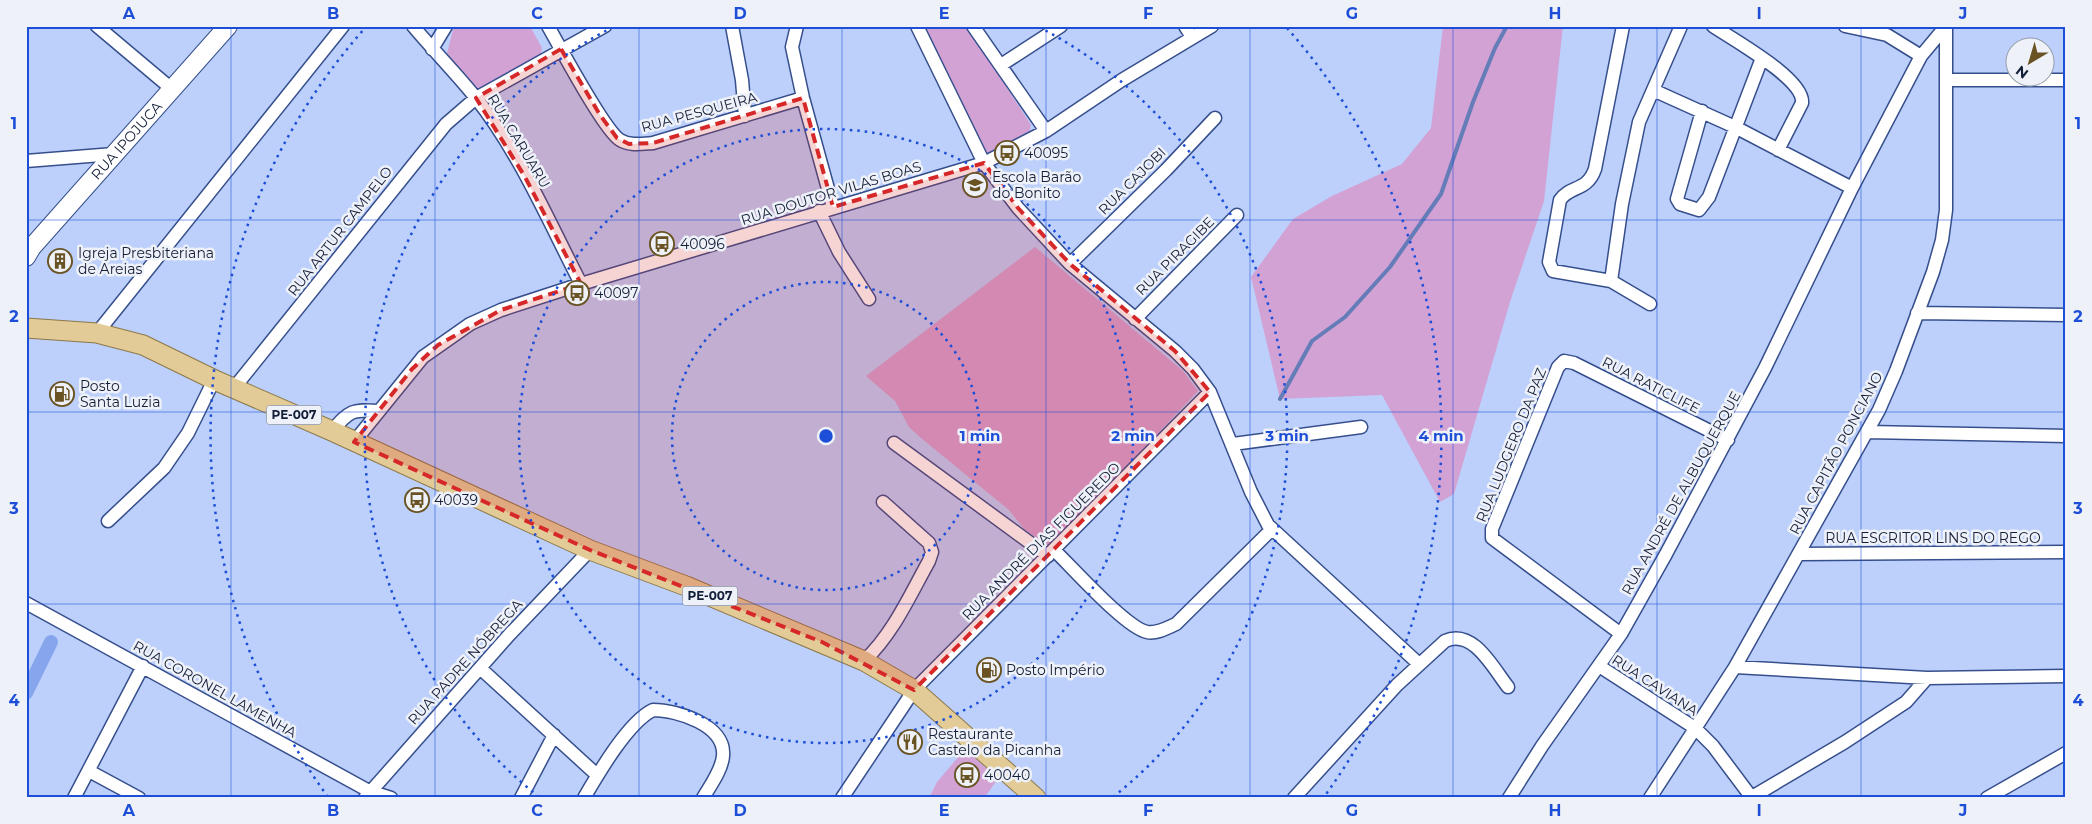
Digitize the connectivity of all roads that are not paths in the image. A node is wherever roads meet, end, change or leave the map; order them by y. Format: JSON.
{"nodes":[{"id":1,"x":97,"y":26,"type":"edge"},
{"id":2,"x":228,"y":26,"type":"edge"},
{"id":3,"x":343,"y":26,"type":"edge"},
{"id":4,"x":413,"y":26,"type":"edge"},
{"id":5,"x":446,"y":26,"type":"edge"},
{"id":6,"x":548,"y":26,"type":"edge"},
{"id":7,"x":605,"y":26,"type":"edge"},
{"id":8,"x":732,"y":26,"type":"edge"},
{"id":9,"x":797,"y":26,"type":"edge"},
{"id":10,"x":917,"y":26,"type":"edge"},
{"id":11,"x":973,"y":26,"type":"edge"},
{"id":12,"x":1061,"y":26,"type":"edge"},
{"id":13,"x":1212,"y":26,"type":"edge"},
{"id":14,"x":1623,"y":26,"type":"edge"},
{"id":15,"x":1681,"y":26,"type":"edge"},
{"id":16,"x":1713,"y":26,"type":"edge"},
{"id":17,"x":1846,"y":26,"type":"edge"},
{"id":18,"x":1946,"y":26,"type":"edge"},
{"id":19,"x":1189,"y":32,"type":"edge"},
{"id":20,"x":432,"y":49,"type":"junction"},
{"id":21,"x":561,"y":49,"type":"junction"},
{"id":22,"x":1921,"y":56,"type":"junction"},
{"id":23,"x":1762,"y":58,"type":"junction"},
{"id":24,"x":1001,"y":65,"type":"junction"},
{"id":25,"x":1947,"y":80,"type":"junction"},
{"id":26,"x":2066,"y":80,"type":"edge"},
{"id":27,"x":173,"y":90,"type":"junction"},
{"id":28,"x":1652,"y":90,"type":"junction"},
{"id":29,"x":476,"y":98,"type":"junction"},
{"id":30,"x":803,"y":98,"type":"junction"},
{"id":31,"x":1702,"y":111,"type":"junction"},
{"id":32,"x":745,"y":116,"type":"junction"},
{"id":33,"x":1215,"y":118,"type":"dead end"},
{"id":34,"x":1735,"y":127,"type":"junction"},
{"id":35,"x":1046,"y":131,"type":"junction"},
{"id":36,"x":1778,"y":150,"type":"junction"},
{"id":37,"x":114,"y":154,"type":"junction"},
{"id":38,"x":26,"y":162,"type":"edge"},
{"id":39,"x":984,"y":163,"type":"junction"},
{"id":40,"x":1852,"y":188,"type":"junction"},
{"id":41,"x":833,"y":207,"type":"junction"},
{"id":42,"x":819,"y":211,"type":"junction"},
{"id":43,"x":1237,"y":215,"type":"dead end"},
{"id":44,"x":26,"y":257,"type":"edge"},
{"id":45,"x":1070,"y":264,"type":"junction"},
{"id":46,"x":1611,"y":281,"type":"junction"},
{"id":47,"x":581,"y":284,"type":"junction"},
{"id":48,"x":870,"y":299,"type":"dead end"},
{"id":49,"x":1650,"y":304,"type":"dead end"},
{"id":50,"x":1917,"y":313,"type":"junction"},
{"id":51,"x":2066,"y":315,"type":"edge"},
{"id":52,"x":1134,"y":319,"type":"junction"},
{"id":53,"x":26,"y":328,"type":"edge"},
{"id":54,"x":97,"y":333,"type":"junction"},
{"id":55,"x":1560,"y":364,"type":"joint"},
{"id":56,"x":214,"y":380,"type":"junction"},
{"id":57,"x":234,"y":388,"type":"junction"},
{"id":58,"x":1210,"y":392,"type":"junction"},
{"id":59,"x":378,"y":411,"type":"junction"},
{"id":60,"x":1360,"y":427,"type":"dead end"},
{"id":61,"x":332,"y":431,"type":"junction"},
{"id":62,"x":1867,"y":432,"type":"junction"},
{"id":63,"x":2066,"y":436,"type":"edge"},
{"id":64,"x":1728,"y":440,"type":"junction"},
{"id":65,"x":354,"y":442,"type":"junction"},
{"id":66,"x":894,"y":444,"type":"dead end"},
{"id":67,"x":1233,"y":444,"type":"junction"},
{"id":68,"x":883,"y":502,"type":"dead end"},
{"id":69,"x":108,"y":521,"type":"dead end"},
{"id":70,"x":1272,"y":529,"type":"junction"},
{"id":71,"x":590,"y":550,"type":"junction"},
{"id":72,"x":2066,"y":552,"type":"edge"},
{"id":73,"x":1051,"y":553,"type":"junction"},
{"id":74,"x":1800,"y":554,"type":"junction"},
{"id":75,"x":26,"y":603,"type":"edge"},
{"id":76,"x":1621,"y":634,"type":"junction"},
{"id":77,"x":864,"y":660,"type":"junction"},
{"id":78,"x":1419,"y":664,"type":"junction"},
{"id":79,"x":143,"y":666,"type":"junction"},
{"id":80,"x":1599,"y":666,"type":"junction"},
{"id":81,"x":1735,"y":667,"type":"junction"},
{"id":82,"x":480,"y":668,"type":"junction"},
{"id":83,"x":2066,"y":676,"type":"edge"},
{"id":84,"x":1927,"y":678,"type":"junction"},
{"id":85,"x":1508,"y":686,"type":"dead end"},
{"id":86,"x":914,"y":690,"type":"junction"},
{"id":87,"x":1695,"y":728,"type":"junction"},
{"id":88,"x":554,"y":735,"type":"junction"},
{"id":89,"x":2066,"y":752,"type":"edge"},
{"id":90,"x":89,"y":771,"type":"junction"},
{"id":91,"x":598,"y":775,"type":"junction"},
{"id":92,"x":367,"y":795,"type":"edge"},
{"id":93,"x":1752,"y":797,"type":"edge"},
{"id":94,"x":74,"y":798,"type":"edge"},
{"id":95,"x":139,"y":798,"type":"edge"},
{"id":96,"x":390,"y":798,"type":"edge"},
{"id":97,"x":521,"y":798,"type":"edge"},
{"id":98,"x":584,"y":798,"type":"edge"},
{"id":99,"x":703,"y":798,"type":"edge"},
{"id":100,"x":842,"y":798,"type":"edge"},
{"id":101,"x":1036,"y":798,"type":"edge"},
{"id":102,"x":1294,"y":798,"type":"edge"},
{"id":103,"x":1509,"y":798,"type":"edge"},
{"id":104,"x":1650,"y":798,"type":"edge"},
{"id":105,"x":1987,"y":798,"type":"edge"}],
"edges":[{"from":1,"to":27,"type":"street"},
{"from":2,"to":27,"type":"main road","name":"RUA IPOJUCA"},
{"from":3,"to":54,"type":"street"},
{"from":4,"to":20,"type":"street","name":"RUA CARUARU"},
{"from":5,"to":20,"type":"street"},
{"from":6,"to":21,"type":"street","name":"RUA PESQUEIRA"},
{"from":7,"to":21,"type":"street","name":"RUA ARTUR CAMPELO"},
{"from":8,"to":32,"type":"street"},
{"from":9,"to":30,"type":"street"},
{"from":10,"to":39,"type":"street"},
{"from":11,"to":24,"type":"street"},
{"from":12,"to":24,"type":"street"},
{"from":13,"to":19,"type":"street","name":"RUA DOUTOR VILAS BOAS"},
{"from":14,"to":46,"type":"street"},
{"from":15,"to":28,"type":"street"},
{"from":16,"to":23,"type":"street"},
{"from":17,"to":22,"type":"street"},
{"from":18,"to":22,"type":"street","name":"RUA ANDRÉ DE ALBUQUERQUE"},
{"from":18,"to":25,"type":"street","name":"RUA CAPITÃO PONCIANO"},
{"from":19,"to":35,"type":"street","name":"RUA DOUTOR VILAS BOAS"},
{"from":20,"to":29,"type":"street","name":"RUA CARUARU"},
{"from":21,"to":29,"type":"street","name":"RUA ARTUR CAMPELO"},
{"from":21,"to":32,"type":"street","name":"RUA PESQUEIRA"},
{"from":22,"to":40,"type":"street","name":"RUA ANDRÉ DE ALBUQUERQUE"},
{"from":23,"to":34,"type":"street"},
{"from":23,"to":36,"type":"street"},
{"from":24,"to":35,"type":"street"},
{"from":25,"to":26,"type":"street"},
{"from":25,"to":50,"type":"street","name":"RUA CAPITÃO PONCIANO"},
{"from":27,"to":37,"type":"main road","name":"RUA IPOJUCA"},
{"from":28,"to":31,"type":"street"},
{"from":28,"to":46,"type":"street"},
{"from":29,"to":47,"type":"street","name":"RUA CARUARU"},
{"from":29,"to":57,"type":"street","name":"RUA ARTUR CAMPELO"},
{"from":30,"to":32,"type":"street","name":"RUA PESQUEIRA"},
{"from":30,"to":41,"type":"street"},
{"from":31,"to":34,"type":"street"},
{"from":31,"to":34,"type":"street"},
{"from":33,"to":45,"type":"street","name":"RUA CAJOBI"},
{"from":34,"to":36,"type":"street"},
{"from":35,"to":39,"type":"street","name":"RUA DOUTOR VILAS BOAS"},
{"from":36,"to":40,"type":"street"},
{"from":37,"to":38,"type":"street"},
{"from":37,"to":44,"type":"main road","name":"RUA IPOJUCA"},
{"from":39,"to":41,"type":"street","name":"RUA DOUTOR VILAS BOAS"},
{"from":39,"to":45,"type":"street"},
{"from":40,"to":64,"type":"street","name":"RUA ANDRÉ DE ALBUQUERQUE"},
{"from":41,"to":42,"type":"street","name":"RUA DOUTOR VILAS BOAS"},
{"from":42,"to":47,"type":"street","name":"RUA DOUTOR VILAS BOAS"},
{"from":42,"to":48,"type":"street"},
{"from":43,"to":52,"type":"street","name":"RUA PIRAGIBE"},
{"from":45,"to":52,"type":"street"},
{"from":46,"to":49,"type":"street"},
{"from":47,"to":59,"type":"street","name":"RUA DOUTOR VILAS BOAS"},
{"from":50,"to":51,"type":"street"},
{"from":50,"to":62,"type":"street","name":"RUA CAPITÃO PONCIANO"},
{"from":52,"to":58,"type":"street"},
{"from":53,"to":54,"type":"main road","number":"PE-007"},
{"from":54,"to":56,"type":"main road","number":"PE-007"},
{"from":55,"to":64,"type":"street","name":"RUA RATICLIFE"},
{"from":55,"to":76,"type":"street","name":"RUA LUDGERO DA PAZ"},
{"from":56,"to":57,"type":"main road","number":"PE-007"},
{"from":56,"to":69,"type":"street"},
{"from":57,"to":61,"type":"main road","number":"PE-007"},
{"from":58,"to":67,"type":"street"},
{"from":58,"to":73,"type":"street","name":"RUA ANDRÉ DIAS FIGUEREDO"},
{"from":59,"to":61,"type":"street"},
{"from":59,"to":65,"type":"street","name":"RUA DOUTOR VILAS BOAS"},
{"from":60,"to":67,"type":"street"},
{"from":61,"to":65,"type":"main road","number":"PE-007"},
{"from":62,"to":63,"type":"street"},
{"from":62,"to":74,"type":"street","name":"RUA CAPITÃO PONCIANO"},
{"from":64,"to":76,"type":"street","name":"RUA ANDRÉ DE ALBUQUERQUE"},
{"from":65,"to":71,"type":"main road","number":"PE-007"},
{"from":66,"to":73,"type":"street"},
{"from":67,"to":70,"type":"street"},
{"from":68,"to":77,"type":"street"},
{"from":70,"to":73,"type":"street"},
{"from":70,"to":78,"type":"street"},
{"from":71,"to":77,"type":"main road","number":"PE-007"},
{"from":71,"to":82,"type":"street","name":"RUA PADRE NÓBREGA"},
{"from":72,"to":74,"type":"street","name":"RUA ESCRITOR LINS DO REGO"},
{"from":73,"to":86,"type":"street","name":"RUA ANDRÉ DIAS FIGUEREDO"},
{"from":74,"to":81,"type":"street","name":"RUA CAPITÃO PONCIANO"},
{"from":75,"to":79,"type":"street","name":"RUA CORONEL LAMENHA"},
{"from":76,"to":80,"type":"street","name":"RUA ANDRÉ DE ALBUQUERQUE"},
{"from":77,"to":86,"type":"main road","number":"PE-007"},
{"from":78,"to":85,"type":"street"},
{"from":78,"to":102,"type":"street"},
{"from":79,"to":90,"type":"street"},
{"from":79,"to":92,"type":"street","name":"RUA CORONEL LAMENHA"},
{"from":80,"to":87,"type":"street","name":"RUA CAVIANA"},
{"from":80,"to":103,"type":"street","name":"RUA ANDRÉ DE ALBUQUERQUE"},
{"from":81,"to":84,"type":"street"},
{"from":81,"to":87,"type":"street","name":"RUA CAPITÃO PONCIANO"},
{"from":82,"to":88,"type":"street"},
{"from":82,"to":92,"type":"street","name":"RUA PADRE NÓBREGA"},
{"from":83,"to":84,"type":"street"},
{"from":84,"to":93,"type":"street"},
{"from":86,"to":100,"type":"street","name":"RUA ANDRÉ DIAS FIGUEREDO"},
{"from":86,"to":101,"type":"main road","number":"PE-007"},
{"from":87,"to":93,"type":"street","name":"RUA CAVIANA"},
{"from":87,"to":104,"type":"street","name":"RUA CAPITÃO PONCIANO"},
{"from":88,"to":91,"type":"street"},
{"from":88,"to":97,"type":"street"},
{"from":89,"to":105,"type":"street"},
{"from":90,"to":94,"type":"street"},
{"from":90,"to":95,"type":"street"},
{"from":91,"to":98,"type":"street"},
{"from":91,"to":99,"type":"street"},
{"from":92,"to":96,"type":"street","name":"RUA CORONEL LAMENHA"}]}
